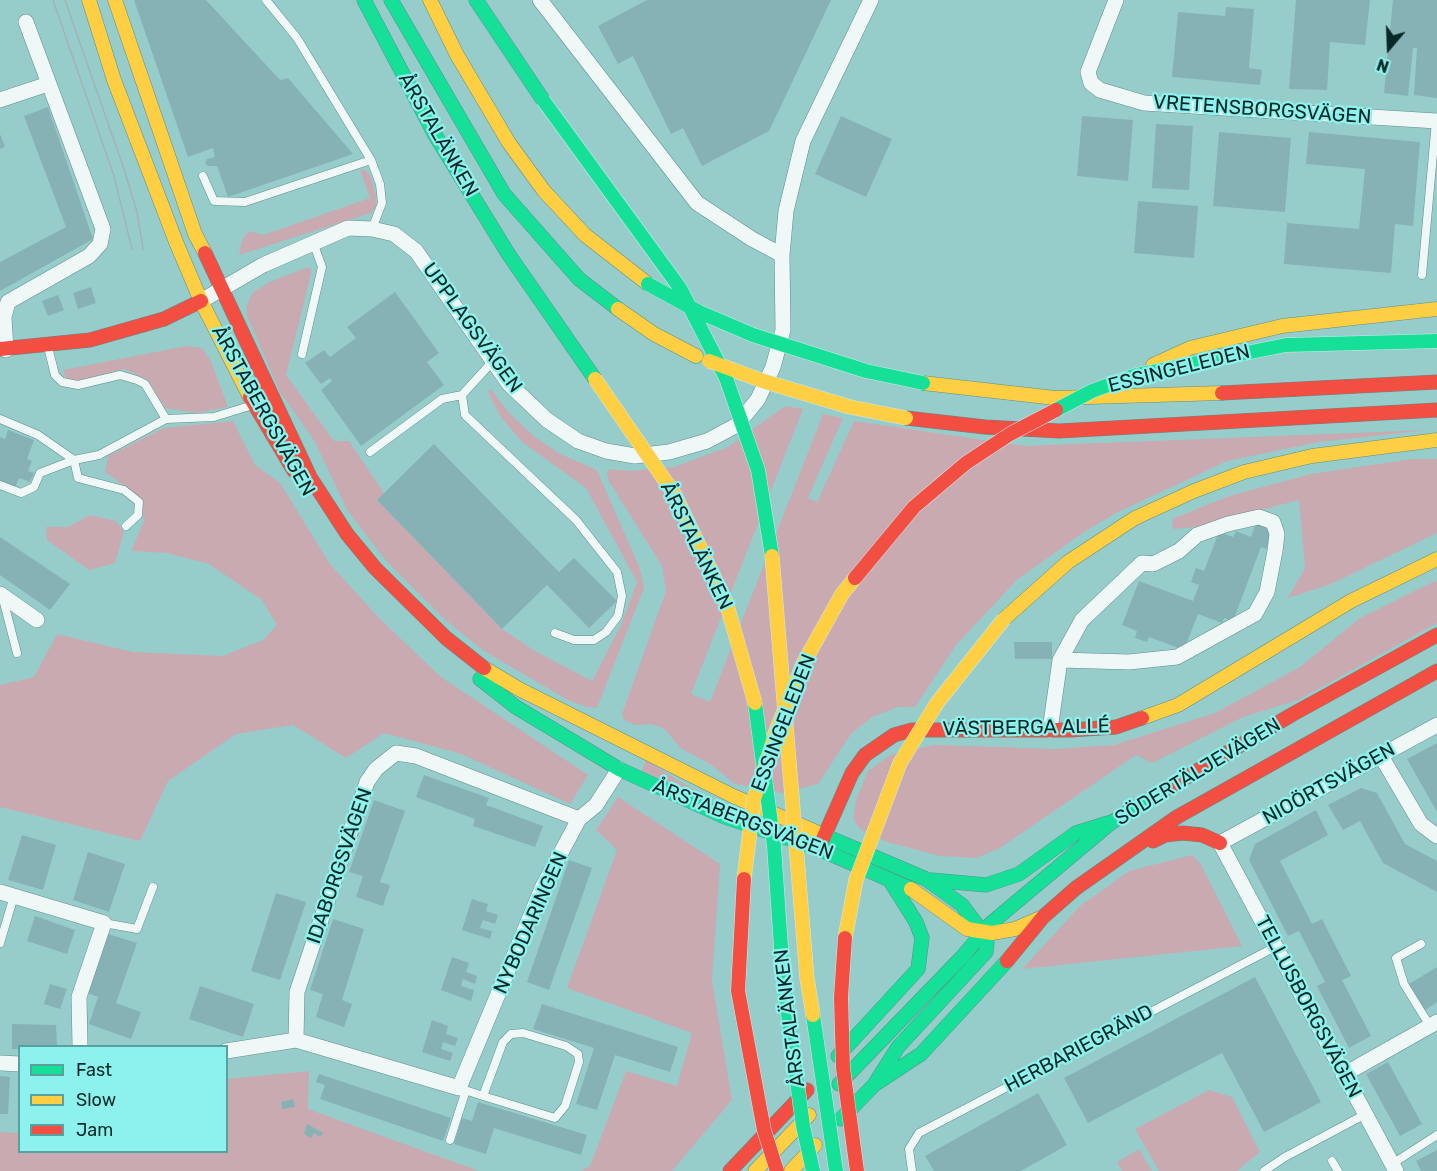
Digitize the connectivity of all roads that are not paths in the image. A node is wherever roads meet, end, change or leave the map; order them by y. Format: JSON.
{"nodes":[{"id":1,"x":89,"y":0,"type":"edge"},
{"id":2,"x":115,"y":0,"type":"edge"},
{"id":3,"x":266,"y":0,"type":"edge"},
{"id":4,"x":364,"y":0,"type":"edge"},
{"id":5,"x":391,"y":0,"type":"edge"},
{"id":6,"x":430,"y":0,"type":"edge"},
{"id":7,"x":476,"y":0,"type":"edge"},
{"id":8,"x":540,"y":0,"type":"edge"},
{"id":9,"x":871,"y":0,"type":"edge"},
{"id":10,"x":1116,"y":0,"type":"edge"},
{"id":11,"x":26,"y":22,"type":"dead end"},
{"id":12,"x":48,"y":84,"type":"junction"},
{"id":13,"x":0,"y":100,"type":"edge"},
{"id":14,"x":1436,"y":121,"type":"edge"},
{"id":15,"x":371,"y":160,"type":"junction"},
{"id":16,"x":203,"y":176,"type":"dead end"},
{"id":17,"x":372,"y":229,"type":"junction"},
{"id":18,"x":312,"y":242,"type":"junction"},
{"id":19,"x":782,"y":255,"type":"junction"},
{"id":20,"x":1422,"y":275,"type":"dead end"},
{"id":21,"x":223,"y":287,"type":"junction"},
{"id":22,"x":201,"y":301,"type":"junction"},
{"id":23,"x":1437,"y":309,"type":"edge"},
{"id":24,"x":1437,"y":341,"type":"edge"},
{"id":25,"x":48,"y":346,"type":"junction"},
{"id":26,"x":3,"y":350,"type":"edge"},
{"id":27,"x":302,"y":354,"type":"dead end"},
{"id":28,"x":493,"y":361,"type":"junction"},
{"id":29,"x":1136,"y":375,"type":"junction"},
{"id":30,"x":1437,"y":382,"type":"edge"},
{"id":31,"x":462,"y":395,"type":"junction"},
{"id":32,"x":254,"y":405,"type":"junction"},
{"id":33,"x":1437,"y":410,"type":"edge"},
{"id":34,"x":0,"y":419,"type":"edge"},
{"id":35,"x":166,"y":419,"type":"junction"},
{"id":36,"x":1437,"y":440,"type":"edge"},
{"id":37,"x":369,"y":452,"type":"dead end"},
{"id":38,"x":74,"y":460,"type":"junction"},
{"id":39,"x":0,"y":485,"type":"edge"},
{"id":40,"x":126,"y":526,"type":"dead end"},
{"id":41,"x":1437,"y":559,"type":"edge"},
{"id":42,"x":1,"y":594,"type":"edge"},
{"id":43,"x":37,"y":620,"type":"dead end"},
{"id":44,"x":555,"y":633,"type":"dead end"},
{"id":45,"x":1437,"y":635,"type":"edge"},
{"id":46,"x":18,"y":652,"type":"dead end"},
{"id":47,"x":1060,"y":660,"type":"junction"},
{"id":48,"x":1437,"y":671,"type":"edge"},
{"id":49,"x":1437,"y":725,"type":"edge"},
{"id":50,"x":1050,"y":730,"type":"junction"},
{"id":51,"x":633,"y":745,"type":"junction"},
{"id":52,"x":1381,"y":756,"type":"junction"},
{"id":53,"x":619,"y":770,"type":"junction"},
{"id":54,"x":579,"y":819,"type":"junction"},
{"id":55,"x":1112,"y":822,"type":"junction"},
{"id":56,"x":823,"y":836,"type":"junction"},
{"id":57,"x":1437,"y":836,"type":"edge"},
{"id":58,"x":1220,"y":843,"type":"junction"},
{"id":59,"x":819,"y":849,"type":"junction"},
{"id":60,"x":1110,"y":863,"type":"junction"},
{"id":61,"x":889,"y":879,"type":"junction"},
{"id":62,"x":926,"y":879,"type":"junction"},
{"id":63,"x":153,"y":887,"type":"dead end"},
{"id":64,"x":7,"y":894,"type":"edge"},
{"id":65,"x":1043,"y":917,"type":"junction"},
{"id":66,"x":104,"y":923,"type":"junction"},
{"id":67,"x":983,"y":933,"type":"junction"},
{"id":68,"x":0,"y":943,"type":"edge"},
{"id":69,"x":1421,"y":944,"type":"dead end"},
{"id":70,"x":1277,"y":946,"type":"junction"},
{"id":71,"x":1433,"y":1024,"type":"edge"},
{"id":72,"x":296,"y":1040,"type":"junction"},
{"id":73,"x":80,"y":1045,"type":"edge"},
{"id":74,"x":228,"y":1051,"type":"edge"},
{"id":75,"x":0,"y":1063,"type":"edge"},
{"id":76,"x":18,"y":1064,"type":"edge"},
{"id":77,"x":1343,"y":1075,"type":"junction"},
{"id":78,"x":874,"y":1085,"type":"junction"},
{"id":79,"x":463,"y":1089,"type":"junction"},
{"id":80,"x":483,"y":1096,"type":"junction"},
{"id":81,"x":1364,"y":1115,"type":"junction"},
{"id":82,"x":1437,"y":1135,"type":"edge"},
{"id":83,"x":450,"y":1140,"type":"dead end"},
{"id":84,"x":1332,"y":1161,"type":"dead end"},
{"id":85,"x":1394,"y":1168,"type":"edge"},
{"id":86,"x":730,"y":1171,"type":"edge"},
{"id":87,"x":755,"y":1171,"type":"edge"},
{"id":88,"x":777,"y":1171,"type":"edge"},
{"id":89,"x":791,"y":1171,"type":"edge"},
{"id":90,"x":813,"y":1171,"type":"edge"},
{"id":91,"x":836,"y":1171,"type":"edge"},
{"id":92,"x":857,"y":1171,"type":"edge"},
{"id":93,"x":912,"y":1171,"type":"edge"},
{"id":94,"x":1264,"y":1171,"type":"edge"},
{"id":95,"x":1338,"y":1171,"type":"edge"}],
"edges":[{"from":1,"to":22,"type":"main road","name":"ÅRSTABERGSVÄGEN"},
{"from":2,"to":21,"type":"main road","name":"ÅRSTABERGSVÄGEN"},
{"from":3,"to":15,"type":"lane"},
{"from":4,"to":90,"type":"main road","name":"ÅRSTALÄNKEN","bridge":true},
{"from":5,"to":33,"type":"main road","bridge":true},
{"from":6,"to":30,"type":"main road","bridge":true},
{"from":7,"to":91,"type":"main road","name":"ÅRSTALÄNKEN","bridge":true},
{"from":8,"to":19,"type":"street"},
{"from":9,"to":19,"type":"street","name":"UPPLAGSVÄGEN"},
{"from":10,"to":14,"type":"street","name":"VRETENSBORGSVÄGEN"},
{"from":11,"to":12,"type":"street"},
{"from":12,"to":13,"type":"street"},
{"from":12,"to":26,"type":"street"},
{"from":14,"to":20,"type":"lane"},
{"from":15,"to":16,"type":"lane"},
{"from":15,"to":17,"type":"lane"},
{"from":17,"to":18,"type":"street","name":"UPPLAGSVÄGEN"},
{"from":17,"to":28,"type":"street","name":"UPPLAGSVÄGEN"},
{"from":18,"to":21,"type":"street","name":"UPPLAGSVÄGEN"},
{"from":18,"to":27,"type":"lane"},
{"from":19,"to":28,"type":"street","name":"UPPLAGSVÄGEN"},
{"from":21,"to":22,"type":"street","name":"UPPLAGSVÄGEN"},
{"from":21,"to":51,"type":"main road","name":"ÅRSTABERGSVÄGEN"},
{"from":22,"to":25,"type":"main road"},
{"from":22,"to":32,"type":"main road","name":"ÅRSTABERGSVÄGEN"},
{"from":23,"to":29,"type":"main road"},
{"from":24,"to":29,"type":"main road","name":"ESSINGELEDEN","bridge":true},
{"from":25,"to":26,"type":"main road"},
{"from":25,"to":35,"type":"lane"},
{"from":28,"to":31,"type":"lane"},
{"from":29,"to":88,"type":"main road","name":"ESSINGELEDEN","bridge":true},
{"from":31,"to":37,"type":"lane"},
{"from":31,"to":44,"type":"lane"},
{"from":32,"to":35,"type":"lane"},
{"from":32,"to":53,"type":"main road","name":"ÅRSTABERGSVÄGEN"},
{"from":34,"to":38,"type":"lane"},
{"from":35,"to":38,"type":"lane"},
{"from":36,"to":92,"type":"main road","bridge":true},
{"from":38,"to":39,"type":"lane"},
{"from":38,"to":40,"type":"lane"},
{"from":41,"to":50,"type":"main road","name":"VÄSTBERGA ALLÉ"},
{"from":42,"to":43,"type":"street"},
{"from":42,"to":46,"type":"lane"},
{"from":45,"to":55,"type":"main road","name":"SÖDERTÄLJEVÄGEN"},
{"from":47,"to":47,"type":"street"},
{"from":47,"to":50,"type":"street"},
{"from":48,"to":60,"type":"main road","name":"SÖDERTÄLJEVÄGEN"},
{"from":49,"to":52,"type":"street","name":"NIOÖRTSVÄGEN"},
{"from":50,"to":56,"type":"main road","name":"VÄSTBERGA ALLÉ"},
{"from":51,"to":53,"type":"main road"},
{"from":51,"to":56,"type":"main road","name":"ÅRSTABERGSVÄGEN"},
{"from":52,"to":57,"type":"street"},
{"from":52,"to":58,"type":"street","name":"NIOÖRTSVÄGEN"},
{"from":53,"to":54,"type":"street","name":"NYBODARINGEN"},
{"from":53,"to":59,"type":"main road","name":"ÅRSTABERGSVÄGEN"},
{"from":54,"to":72,"type":"street","name":"IDABORGSVÄGEN"},
{"from":54,"to":79,"type":"street","name":"NYBODARINGEN"},
{"from":55,"to":62,"type":"main road"},
{"from":55,"to":67,"type":"main road","name":"SÖDERTÄLJEVÄGEN"},
{"from":56,"to":59,"type":"main road","name":"VÄSTBERGA ALLÉ"},
{"from":56,"to":62,"type":"main road","name":"ÅRSTABERGSVÄGEN"},
{"from":58,"to":60,"type":"main road"},
{"from":58,"to":70,"type":"street","name":"TELLUSBORGSVÄGEN"},
{"from":59,"to":61,"type":"main road","name":"ÅRSTABERGSVÄGEN"},
{"from":60,"to":65,"type":"main road","name":"SÖDERTÄLJEVÄGEN"},
{"from":61,"to":67,"type":"main road","name":"ÅRSTABERGSVÄGEN"},
{"from":61,"to":86,"type":"main road"},
{"from":62,"to":67,"type":"main road","name":"ÅRSTABERGSVÄGEN"},
{"from":63,"to":66,"type":"lane"},
{"from":64,"to":66,"type":"street"},
{"from":64,"to":68,"type":"lane"},
{"from":65,"to":67,"type":"main road","name":"ÅRSTABERGSVÄGEN"},
{"from":65,"to":78,"type":"main road","name":"SÖDERTÄLJEVÄGEN"},
{"from":66,"to":73,"type":"street"},
{"from":67,"to":78,"type":"main road"},
{"from":67,"to":87,"type":"main road","name":"SÖDERTÄLJEVÄGEN"},
{"from":69,"to":71,"type":"lane"},
{"from":70,"to":77,"type":"street","name":"TELLUSBORGSVÄGEN"},
{"from":70,"to":93,"type":"lane","name":"HERBARIEGRÄND"},
{"from":71,"to":77,"type":"street"},
{"from":72,"to":74,"type":"street"},
{"from":72,"to":79,"type":"street"},
{"from":75,"to":76,"type":"street"},
{"from":77,"to":81,"type":"street","name":"TELLUSBORGSVÄGEN"},
{"from":78,"to":89,"type":"main road","name":"SÖDERTÄLJEVÄGEN"},
{"from":79,"to":80,"type":"lane"},
{"from":79,"to":83,"type":"lane"},
{"from":80,"to":80,"type":"lane"},
{"from":81,"to":85,"type":"street","name":"TELLUSBORGSVÄGEN"},
{"from":81,"to":94,"type":"lane"},
{"from":82,"to":85,"type":"lane"},
{"from":84,"to":95,"type":"lane"}]}
